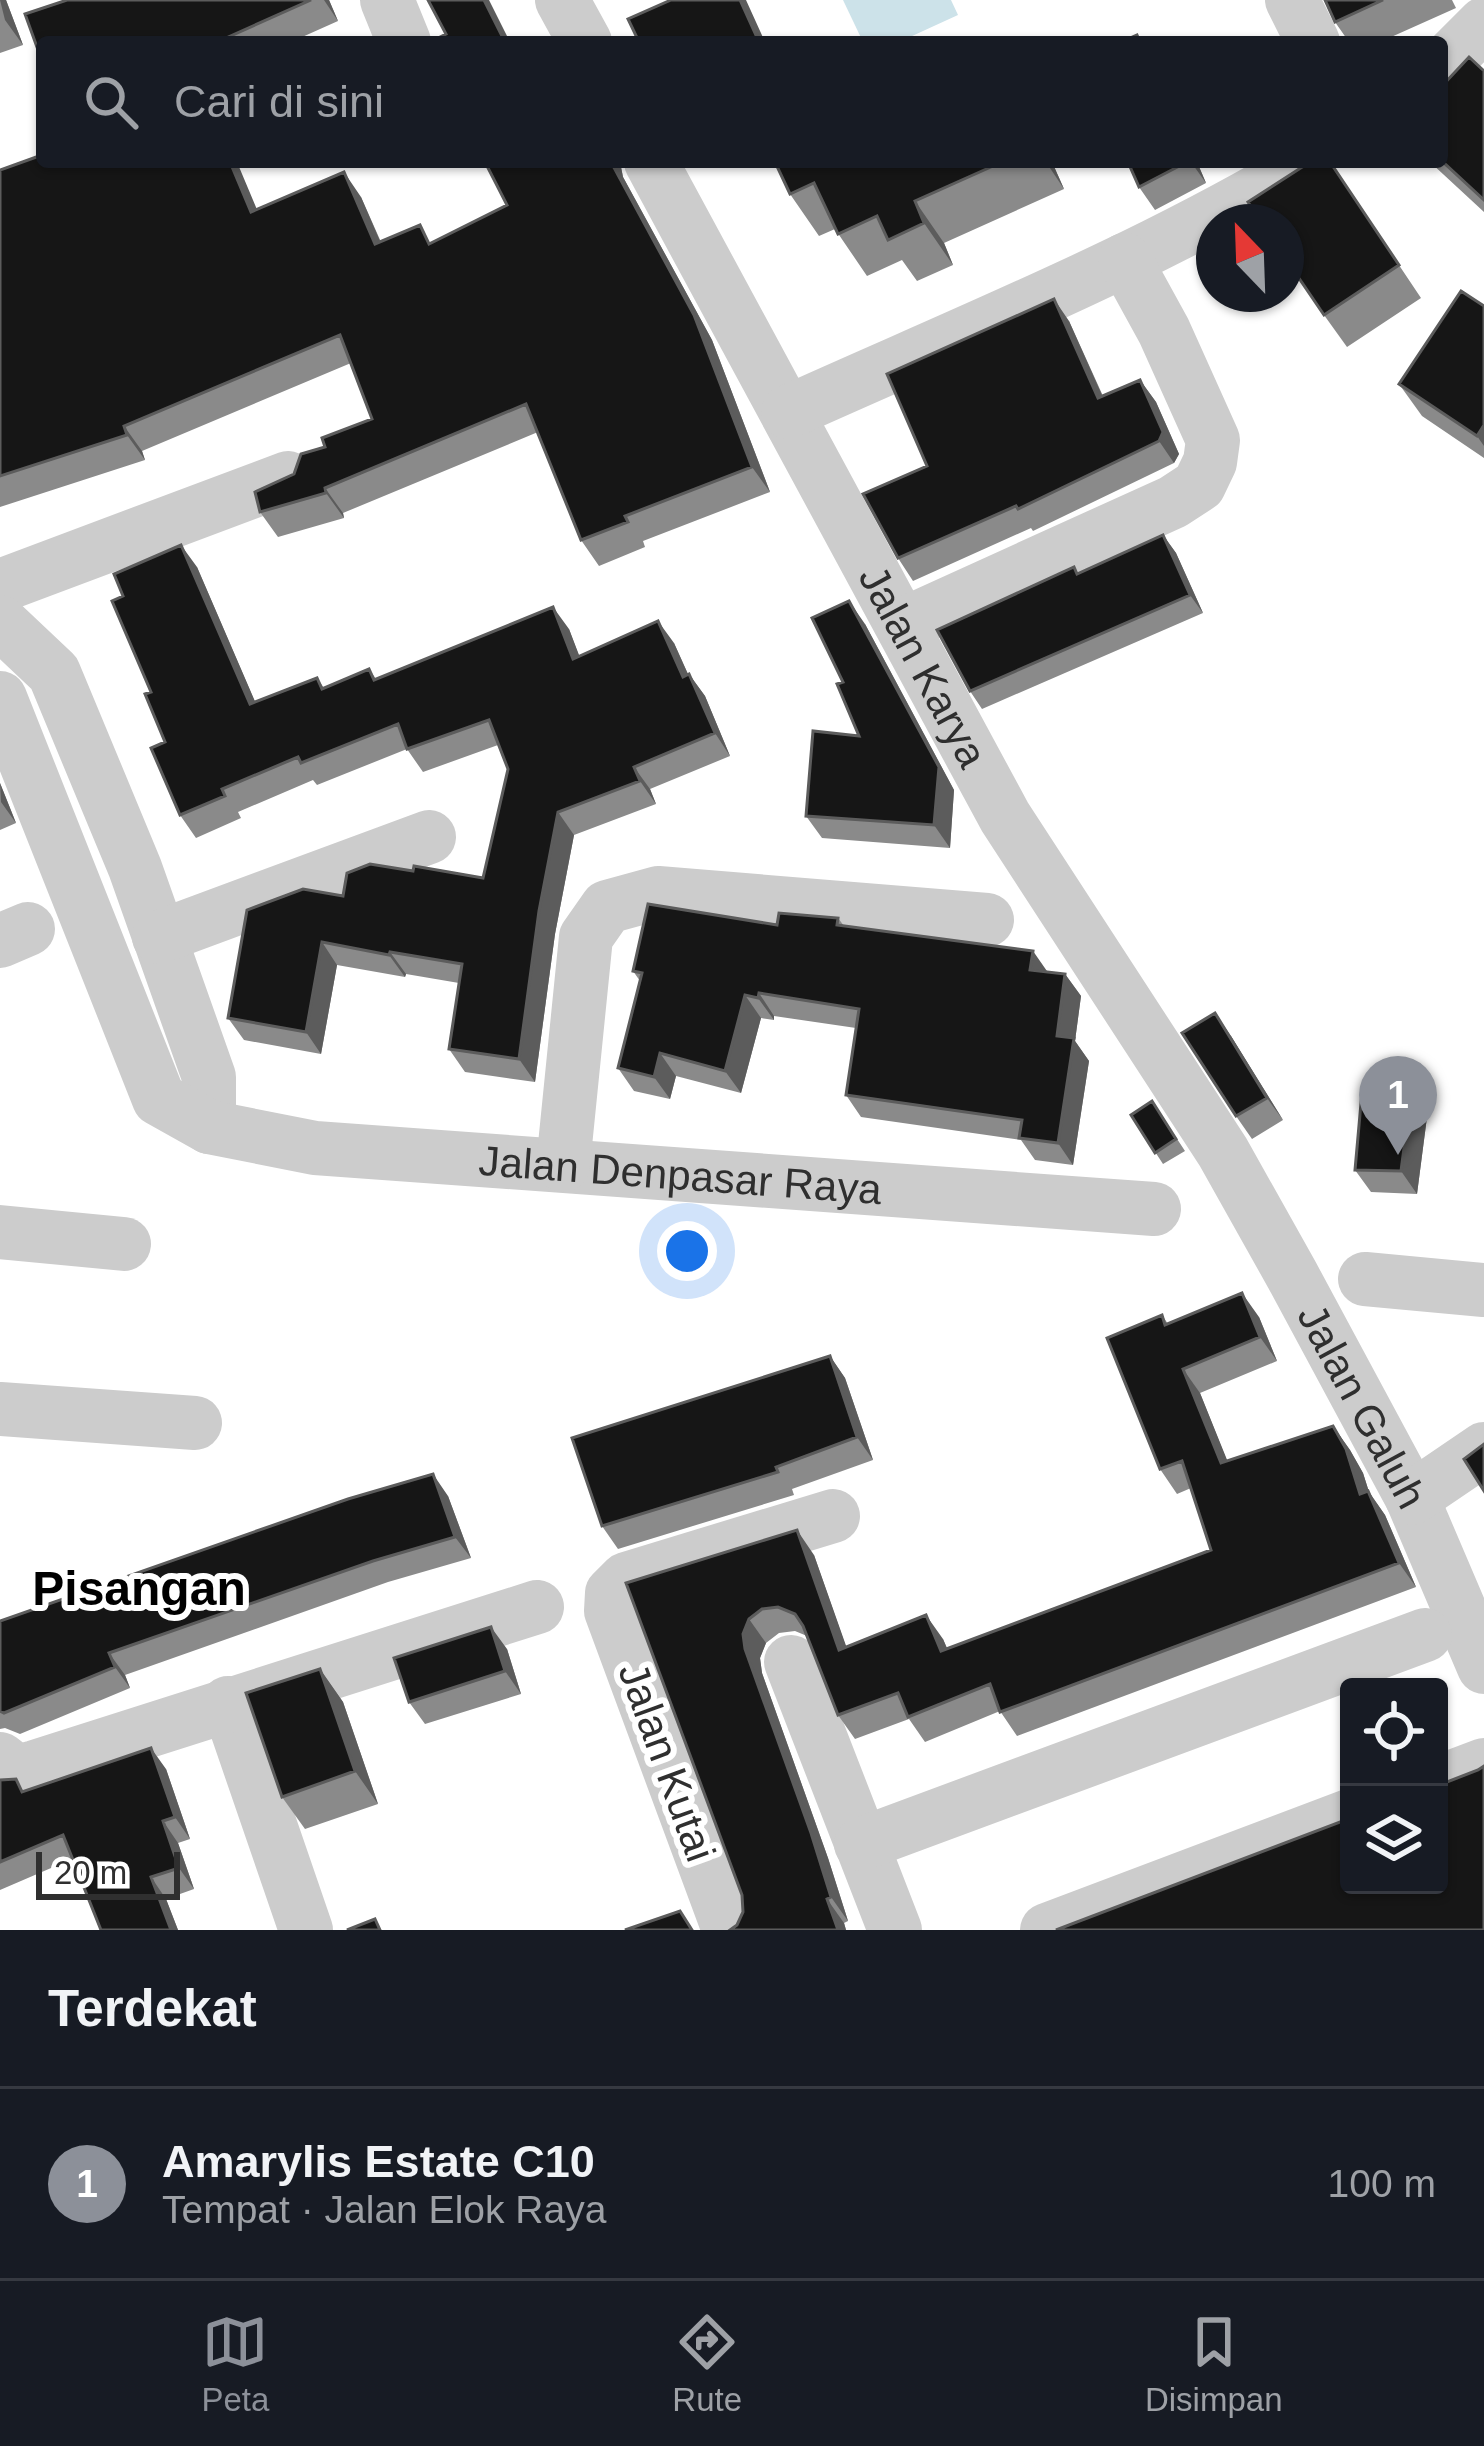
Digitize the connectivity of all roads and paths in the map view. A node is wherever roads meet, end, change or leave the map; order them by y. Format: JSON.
{"nodes":[{"id":1,"x":387,"y":0,"type":"edge"},
{"id":2,"x":562,"y":0,"type":"edge"},
{"id":3,"x":1292,"y":0,"type":"edge"},
{"id":4,"x":1484,"y":24,"type":"edge"},
{"id":5,"x":402,"y":36,"type":"edge"},
{"id":6,"x":583,"y":36,"type":"edge"},
{"id":7,"x":1309,"y":36,"type":"edge"},
{"id":8,"x":1448,"y":60,"type":"edge"},
{"id":9,"x":654,"y":168,"type":"edge"},
{"id":10,"x":1298,"y":168,"type":"edge"},
{"id":11,"x":1125,"y":260,"type":"junction"},
{"id":12,"x":788,"y":412,"type":"junction"},
{"id":13,"x":288,"y":478,"type":"edge"},
{"id":14,"x":0,"y":586,"type":"edge"},
{"id":15,"x":0,"y":622,"type":"edge"},
{"id":16,"x":902,"y":625,"type":"junction"},
{"id":17,"x":54,"y":673,"type":"junction"},
{"id":18,"x":0,"y":697,"type":"edge"},
{"id":19,"x":430,"y":838,"type":"dead end"},
{"id":20,"x":987,"y":920,"type":"dead end"},
{"id":21,"x":159,"y":937,"type":"junction"},
{"id":22,"x":209,"y":1127,"type":"junction"},
{"id":23,"x":1223,"y":1152,"type":"joint"},
{"id":24,"x":563,"y":1165,"type":"junction"},
{"id":25,"x":1154,"y":1209,"type":"dead end"},
{"id":26,"x":0,"y":1232,"type":"edge"},
{"id":27,"x":124,"y":1244,"type":"dead end"},
{"id":28,"x":1365,"y":1279,"type":"dead end"},
{"id":29,"x":1484,"y":1290,"type":"edge"},
{"id":30,"x":0,"y":1409,"type":"edge"},
{"id":31,"x":195,"y":1424,"type":"dead end"},
{"id":32,"x":1484,"y":1449,"type":"edge"},
{"id":33,"x":1412,"y":1498,"type":"junction"},
{"id":34,"x":833,"y":1516,"type":"dead end"},
{"id":35,"x":537,"y":1607,"type":"dead end"},
{"id":36,"x":1425,"y":1635,"type":"dead end"},
{"id":37,"x":791,"y":1662,"type":"dead end"},
{"id":38,"x":1484,"y":1666,"type":"edge"},
{"id":39,"x":228,"y":1703,"type":"junction"},
{"id":40,"x":0,"y":1759,"type":"edge"},
{"id":41,"x":1484,"y":1765,"type":"edge"},
{"id":42,"x":1448,"y":1779,"type":"edge"},
{"id":43,"x":1340,"y":1819,"type":"edge"},
{"id":44,"x":861,"y":1844,"type":"junction"},
{"id":45,"x":306,"y":1930,"type":"edge"},
{"id":46,"x":729,"y":1930,"type":"edge"},
{"id":47,"x":895,"y":1930,"type":"edge"},
{"id":48,"x":1047,"y":1930,"type":"edge"}],
"edges":[{"from":1,"to":5,"type":"street"},
{"from":2,"to":6,"type":"street"},
{"from":3,"to":7,"type":"street"},
{"from":4,"to":8,"type":"street"},
{"from":9,"to":12,"type":"street","name":"Jalan Karya"},
{"from":10,"to":11,"type":"street"},
{"from":11,"to":12,"type":"street"},
{"from":11,"to":16,"type":"street"},
{"from":12,"to":16,"type":"street","name":"Jalan Karya"},
{"from":13,"to":14,"type":"street"},
{"from":15,"to":17,"type":"street"},
{"from":16,"to":23,"type":"street","name":"Jalan Karya"},
{"from":17,"to":18,"type":"street"},
{"from":17,"to":21,"type":"street"},
{"from":18,"to":22,"type":"street","name":"Jalan Denpasar Raya"},
{"from":19,"to":21,"type":"street"},
{"from":20,"to":24,"type":"street"},
{"from":21,"to":22,"type":"street"},
{"from":22,"to":24,"type":"street","name":"Jalan Denpasar Raya"},
{"from":23,"to":33,"type":"street","name":"Jalan Galuh"},
{"from":24,"to":25,"type":"street","name":"Jalan Denpasar Raya"},
{"from":26,"to":27,"type":"street"},
{"from":28,"to":29,"type":"street"},
{"from":30,"to":31,"type":"street"},
{"from":32,"to":33,"type":"street"},
{"from":33,"to":38,"type":"street","name":"Jalan Galuh"},
{"from":34,"to":46,"type":"street","name":"Jalan Kutai"},
{"from":35,"to":39,"type":"street"},
{"from":36,"to":44,"type":"street"},
{"from":37,"to":44,"type":"street"},
{"from":39,"to":40,"type":"street"},
{"from":39,"to":45,"type":"street"},
{"from":41,"to":42,"type":"street"},
{"from":43,"to":48,"type":"street"},
{"from":44,"to":47,"type":"street"}]}
